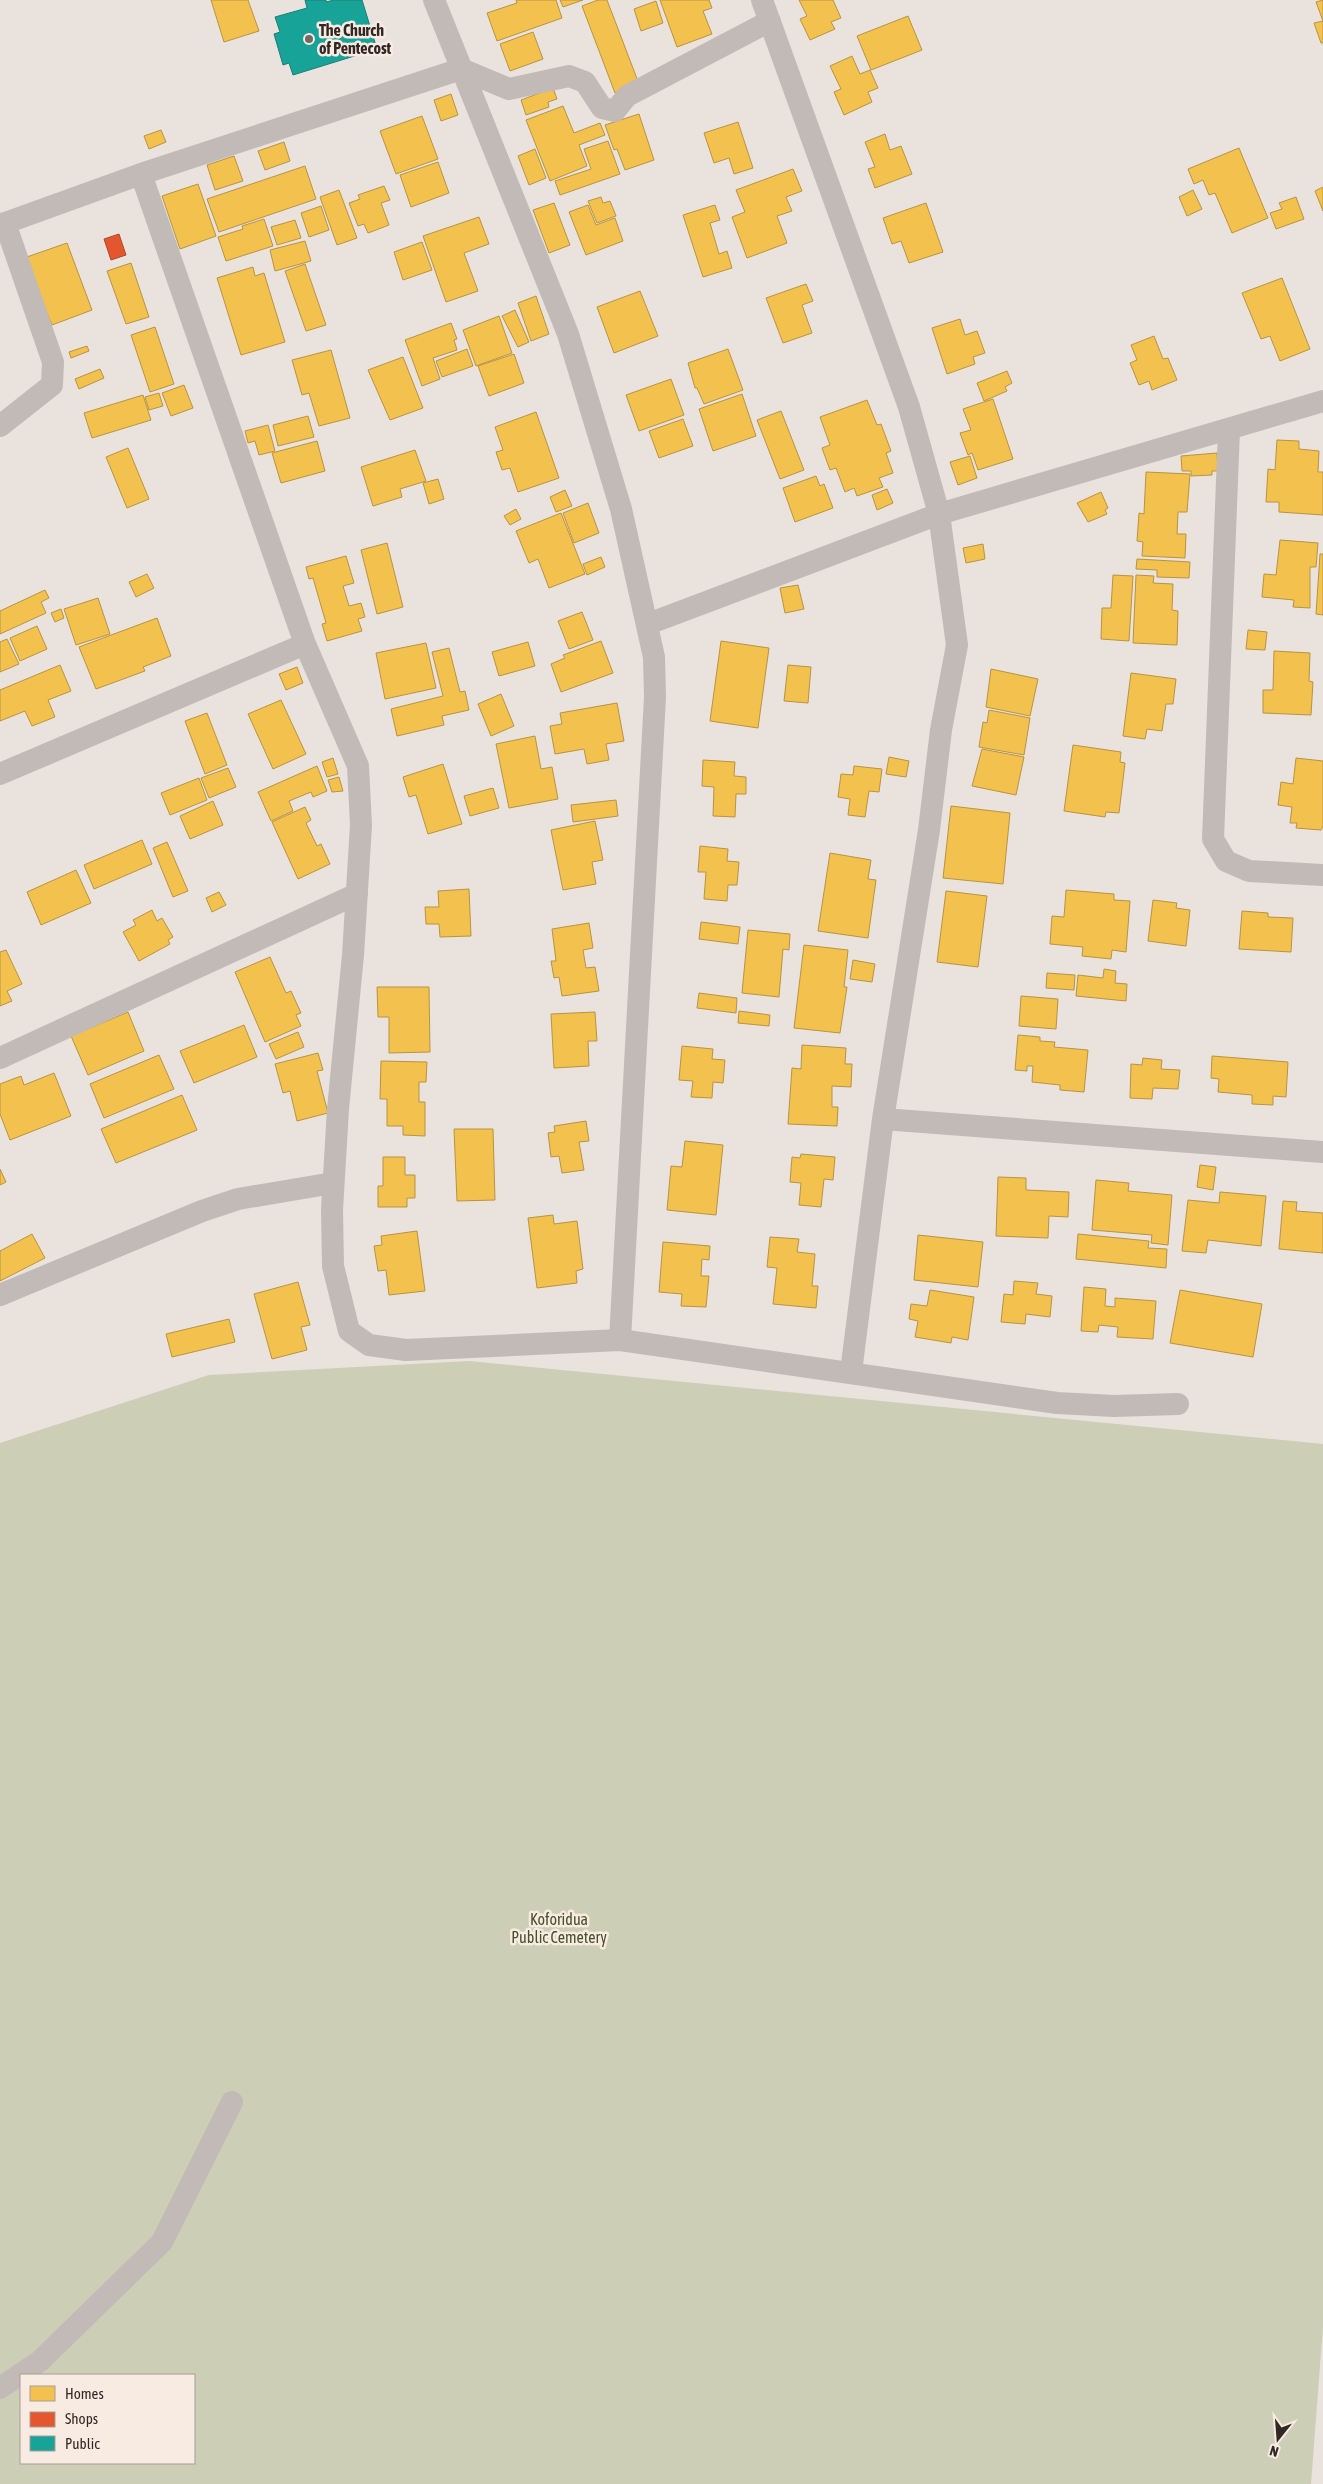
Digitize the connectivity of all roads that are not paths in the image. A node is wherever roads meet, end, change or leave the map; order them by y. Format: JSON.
{"nodes":[{"id":1,"x":434,"y":0,"type":"edge"},
{"id":2,"x":762,"y":0,"type":"edge"},
{"id":3,"x":770,"y":21,"type":"junction"},
{"id":4,"x":461,"y":69,"type":"junction"},
{"id":5,"x":141,"y":174,"type":"junction"},
{"id":6,"x":2,"y":224,"type":"edge"},
{"id":7,"x":1323,"y":401,"type":"edge"},
{"id":8,"x":0,"y":426,"type":"edge"},
{"id":9,"x":1229,"y":430,"type":"junction"},
{"id":10,"x":940,"y":514,"type":"junction"},
{"id":11,"x":648,"y":624,"type":"junction"},
{"id":12,"x":305,"y":644,"type":"junction"},
{"id":13,"x":0,"y":774,"type":"edge"},
{"id":14,"x":1323,"y":875,"type":"edge"},
{"id":15,"x":357,"y":894,"type":"junction"},
{"id":16,"x":0,"y":1058,"type":"edge"},
{"id":17,"x":883,"y":1118,"type":"junction"},
{"id":18,"x":1323,"y":1152,"type":"edge"},
{"id":19,"x":333,"y":1183,"type":"junction"},
{"id":20,"x":0,"y":1295,"type":"edge"},
{"id":21,"x":620,"y":1340,"type":"junction"},
{"id":22,"x":851,"y":1372,"type":"junction"},
{"id":23,"x":1178,"y":1404,"type":"dead end"},
{"id":24,"x":232,"y":2102,"type":"dead end"},
{"id":25,"x":20,"y":2374,"type":"edge"},
{"id":26,"x":21,"y":2374,"type":"edge"},
{"id":27,"x":0,"y":2388,"type":"edge"}],
"edges":[{"from":1,"to":4,"type":"street"},
{"from":2,"to":3,"type":"street"},
{"from":3,"to":4,"type":"street"},
{"from":3,"to":10,"type":"street"},
{"from":4,"to":5,"type":"street"},
{"from":4,"to":11,"type":"street"},
{"from":5,"to":6,"type":"street"},
{"from":5,"to":12,"type":"street"},
{"from":6,"to":8,"type":"street"},
{"from":7,"to":9,"type":"street"},
{"from":9,"to":10,"type":"street"},
{"from":9,"to":14,"type":"street"},
{"from":10,"to":11,"type":"street"},
{"from":10,"to":17,"type":"street"},
{"from":11,"to":21,"type":"street"},
{"from":12,"to":13,"type":"street"},
{"from":12,"to":15,"type":"street"},
{"from":15,"to":16,"type":"street"},
{"from":15,"to":19,"type":"street"},
{"from":17,"to":18,"type":"street"},
{"from":17,"to":22,"type":"street"},
{"from":19,"to":20,"type":"street"},
{"from":19,"to":21,"type":"street"},
{"from":21,"to":22,"type":"street"},
{"from":22,"to":23,"type":"street"},
{"from":24,"to":26,"type":"street"},
{"from":25,"to":27,"type":"street"}]}
